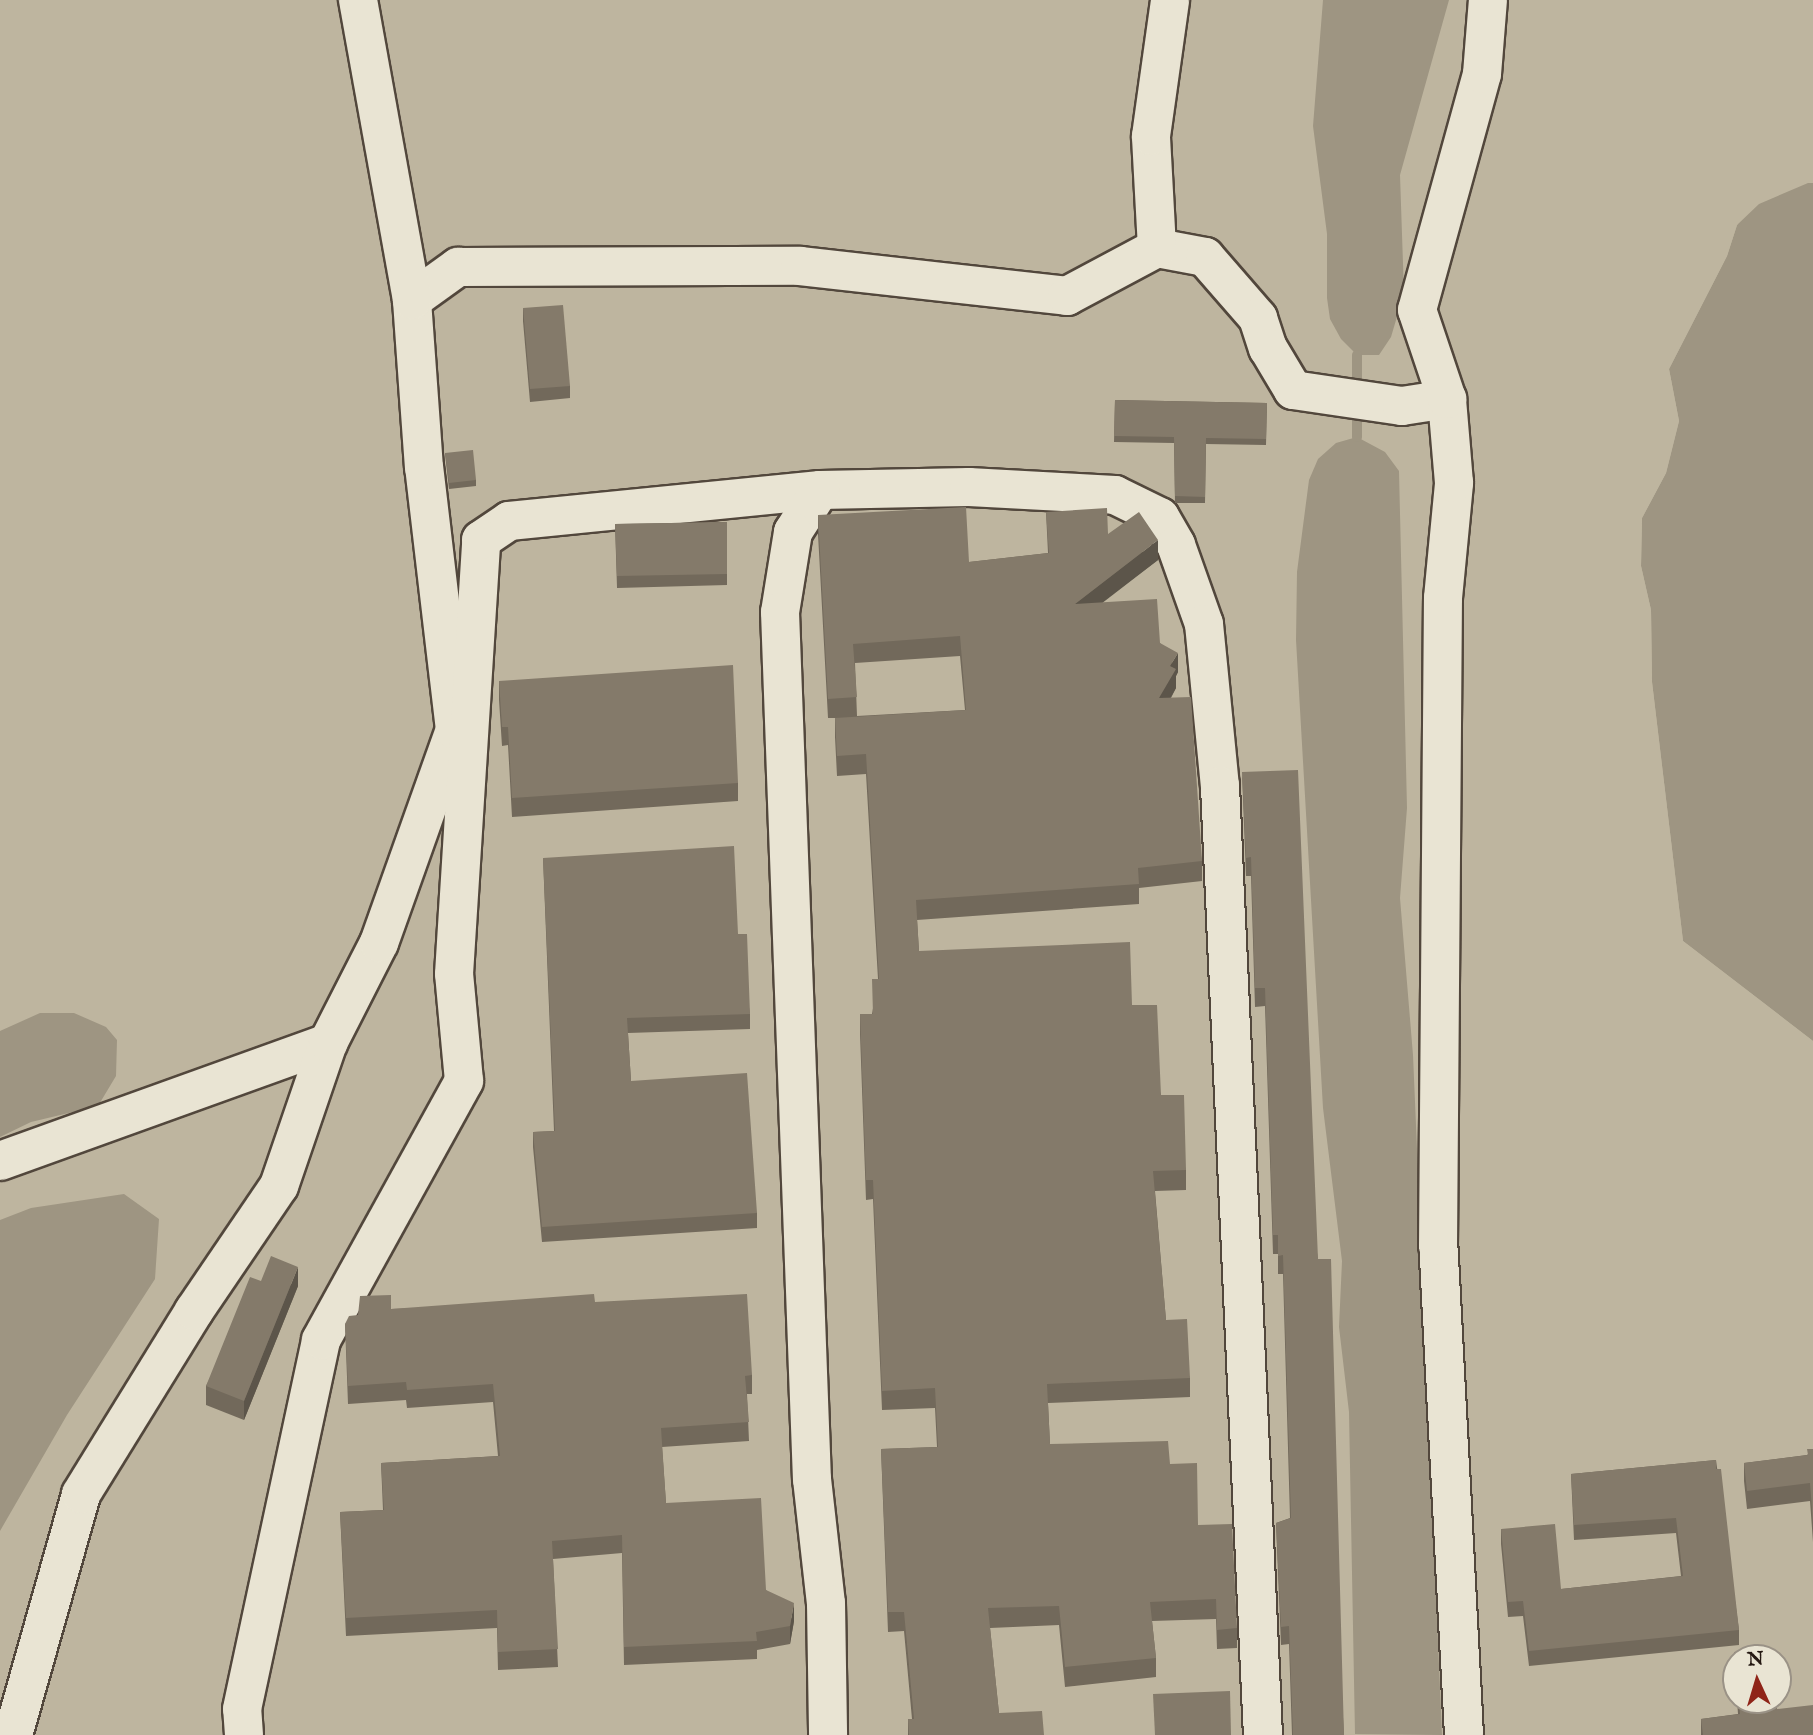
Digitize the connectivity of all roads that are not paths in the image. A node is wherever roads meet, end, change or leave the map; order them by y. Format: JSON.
{"nodes":[{"id":1,"x":358,"y":0,"type":"edge"},
{"id":2,"x":1170,"y":0,"type":"edge"},
{"id":3,"x":1488,"y":0,"type":"edge"},
{"id":4,"x":1157,"y":248,"type":"junction"},
{"id":5,"x":412,"y":300,"type":"junction"},
{"id":6,"x":1447,"y":399,"type":"junction"},
{"id":7,"x":820,"y":490,"type":"junction"},
{"id":8,"x":327,"y":1043,"type":"junction"},
{"id":9,"x":0,"y":1161,"type":"edge"},
{"id":10,"x":13,"y":1735,"type":"edge"},
{"id":11,"x":244,"y":1735,"type":"edge"},
{"id":12,"x":828,"y":1735,"type":"edge"},
{"id":13,"x":1262,"y":1735,"type":"edge"},
{"id":14,"x":1464,"y":1735,"type":"edge"}],
"edges":[{"from":1,"to":5,"type":"street"},
{"from":2,"to":4,"type":"street"},
{"from":3,"to":6,"type":"street"},
{"from":4,"to":5,"type":"street"},
{"from":4,"to":6,"type":"street"},
{"from":5,"to":8,"type":"street"},
{"from":6,"to":14,"type":"street"},
{"from":7,"to":11,"type":"street"},
{"from":7,"to":12,"type":"street"},
{"from":7,"to":13,"type":"street"},
{"from":8,"to":9,"type":"street"},
{"from":8,"to":10,"type":"street"}]}
